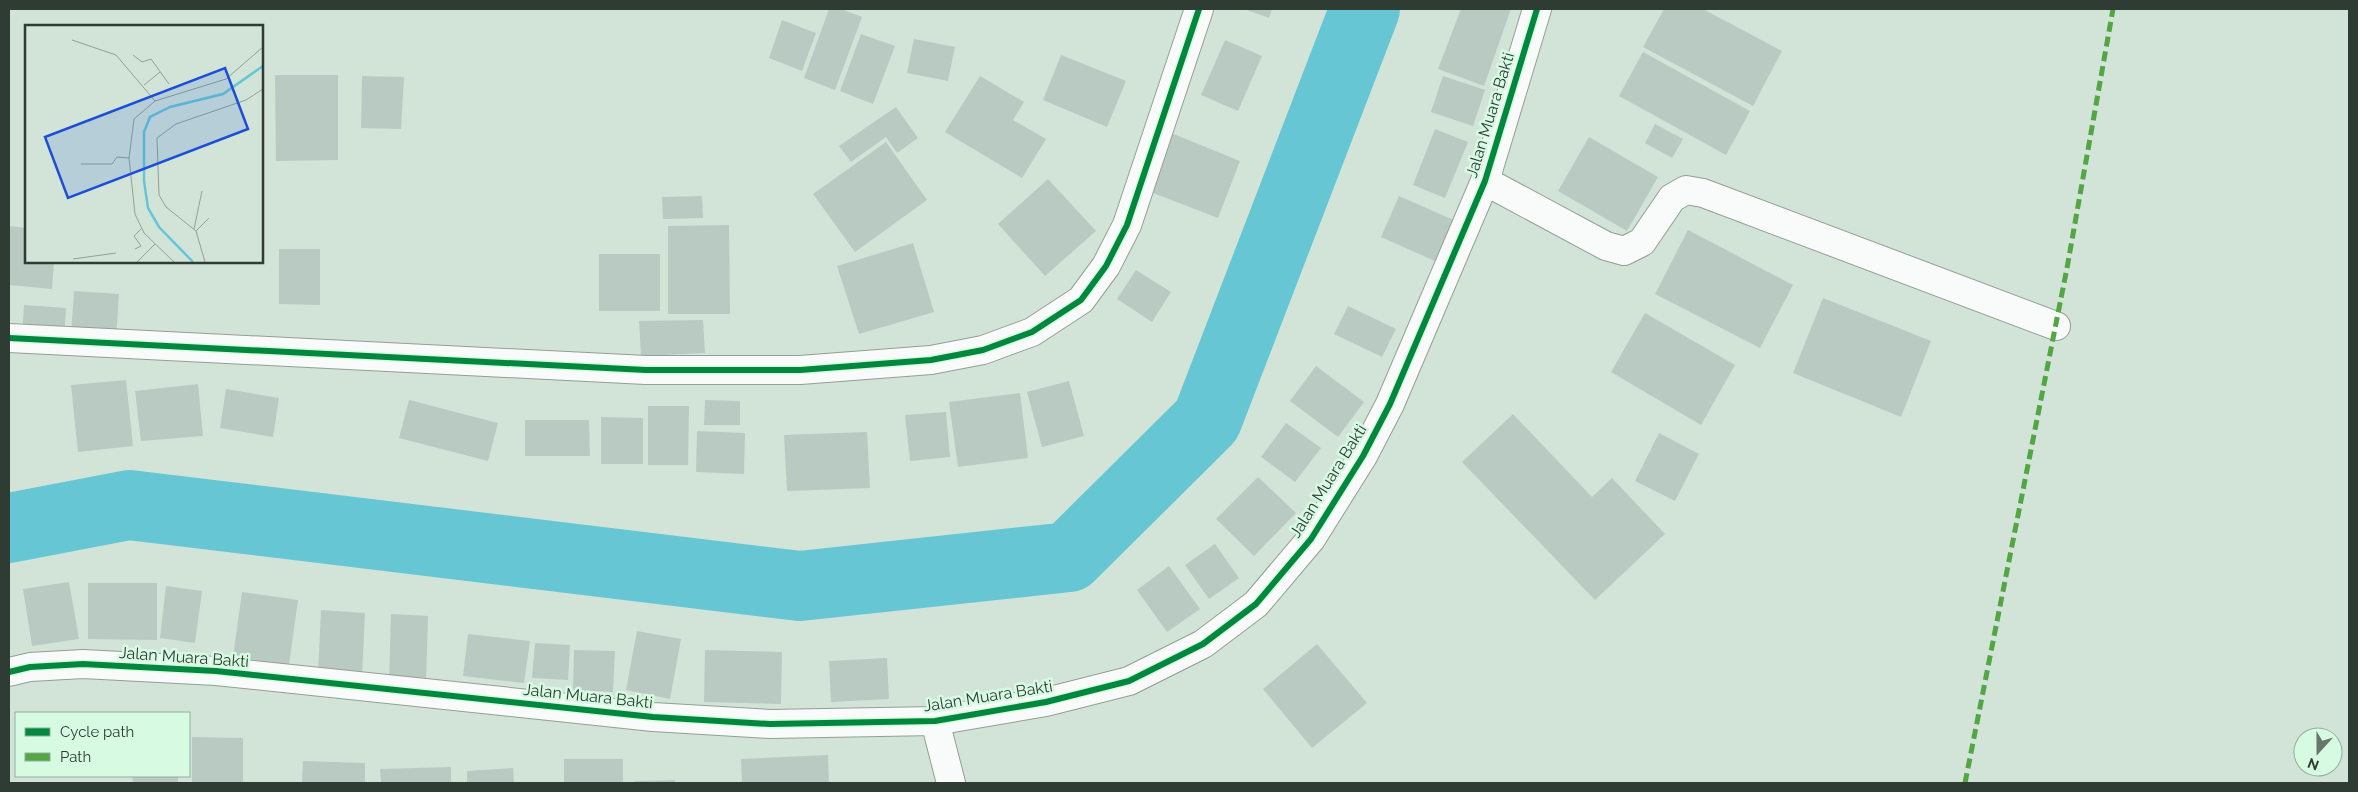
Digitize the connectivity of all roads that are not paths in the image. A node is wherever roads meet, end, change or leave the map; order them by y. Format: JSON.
{"nodes":[{"id":1,"x":1199,"y":9,"type":"edge"},
{"id":2,"x":1537,"y":9,"type":"edge"},
{"id":3,"x":1486,"y":181,"type":"junction"},
{"id":4,"x":2056,"y":326,"type":"dead end"},
{"id":5,"x":9,"y":338,"type":"edge"},
{"id":6,"x":9,"y":672,"type":"edge"},
{"id":7,"x":935,"y":722,"type":"junction"},
{"id":8,"x":951,"y":783,"type":"edge"}],
"edges":[{"from":1,"to":5,"type":"street"},
{"from":2,"to":3,"type":"street","name":"Jalan Muara Bakti"},
{"from":3,"to":4,"type":"street"},
{"from":3,"to":7,"type":"street","name":"Jalan Muara Bakti"},
{"from":6,"to":7,"type":"street","name":"Jalan Muara Bakti"},
{"from":7,"to":8,"type":"street"}]}
